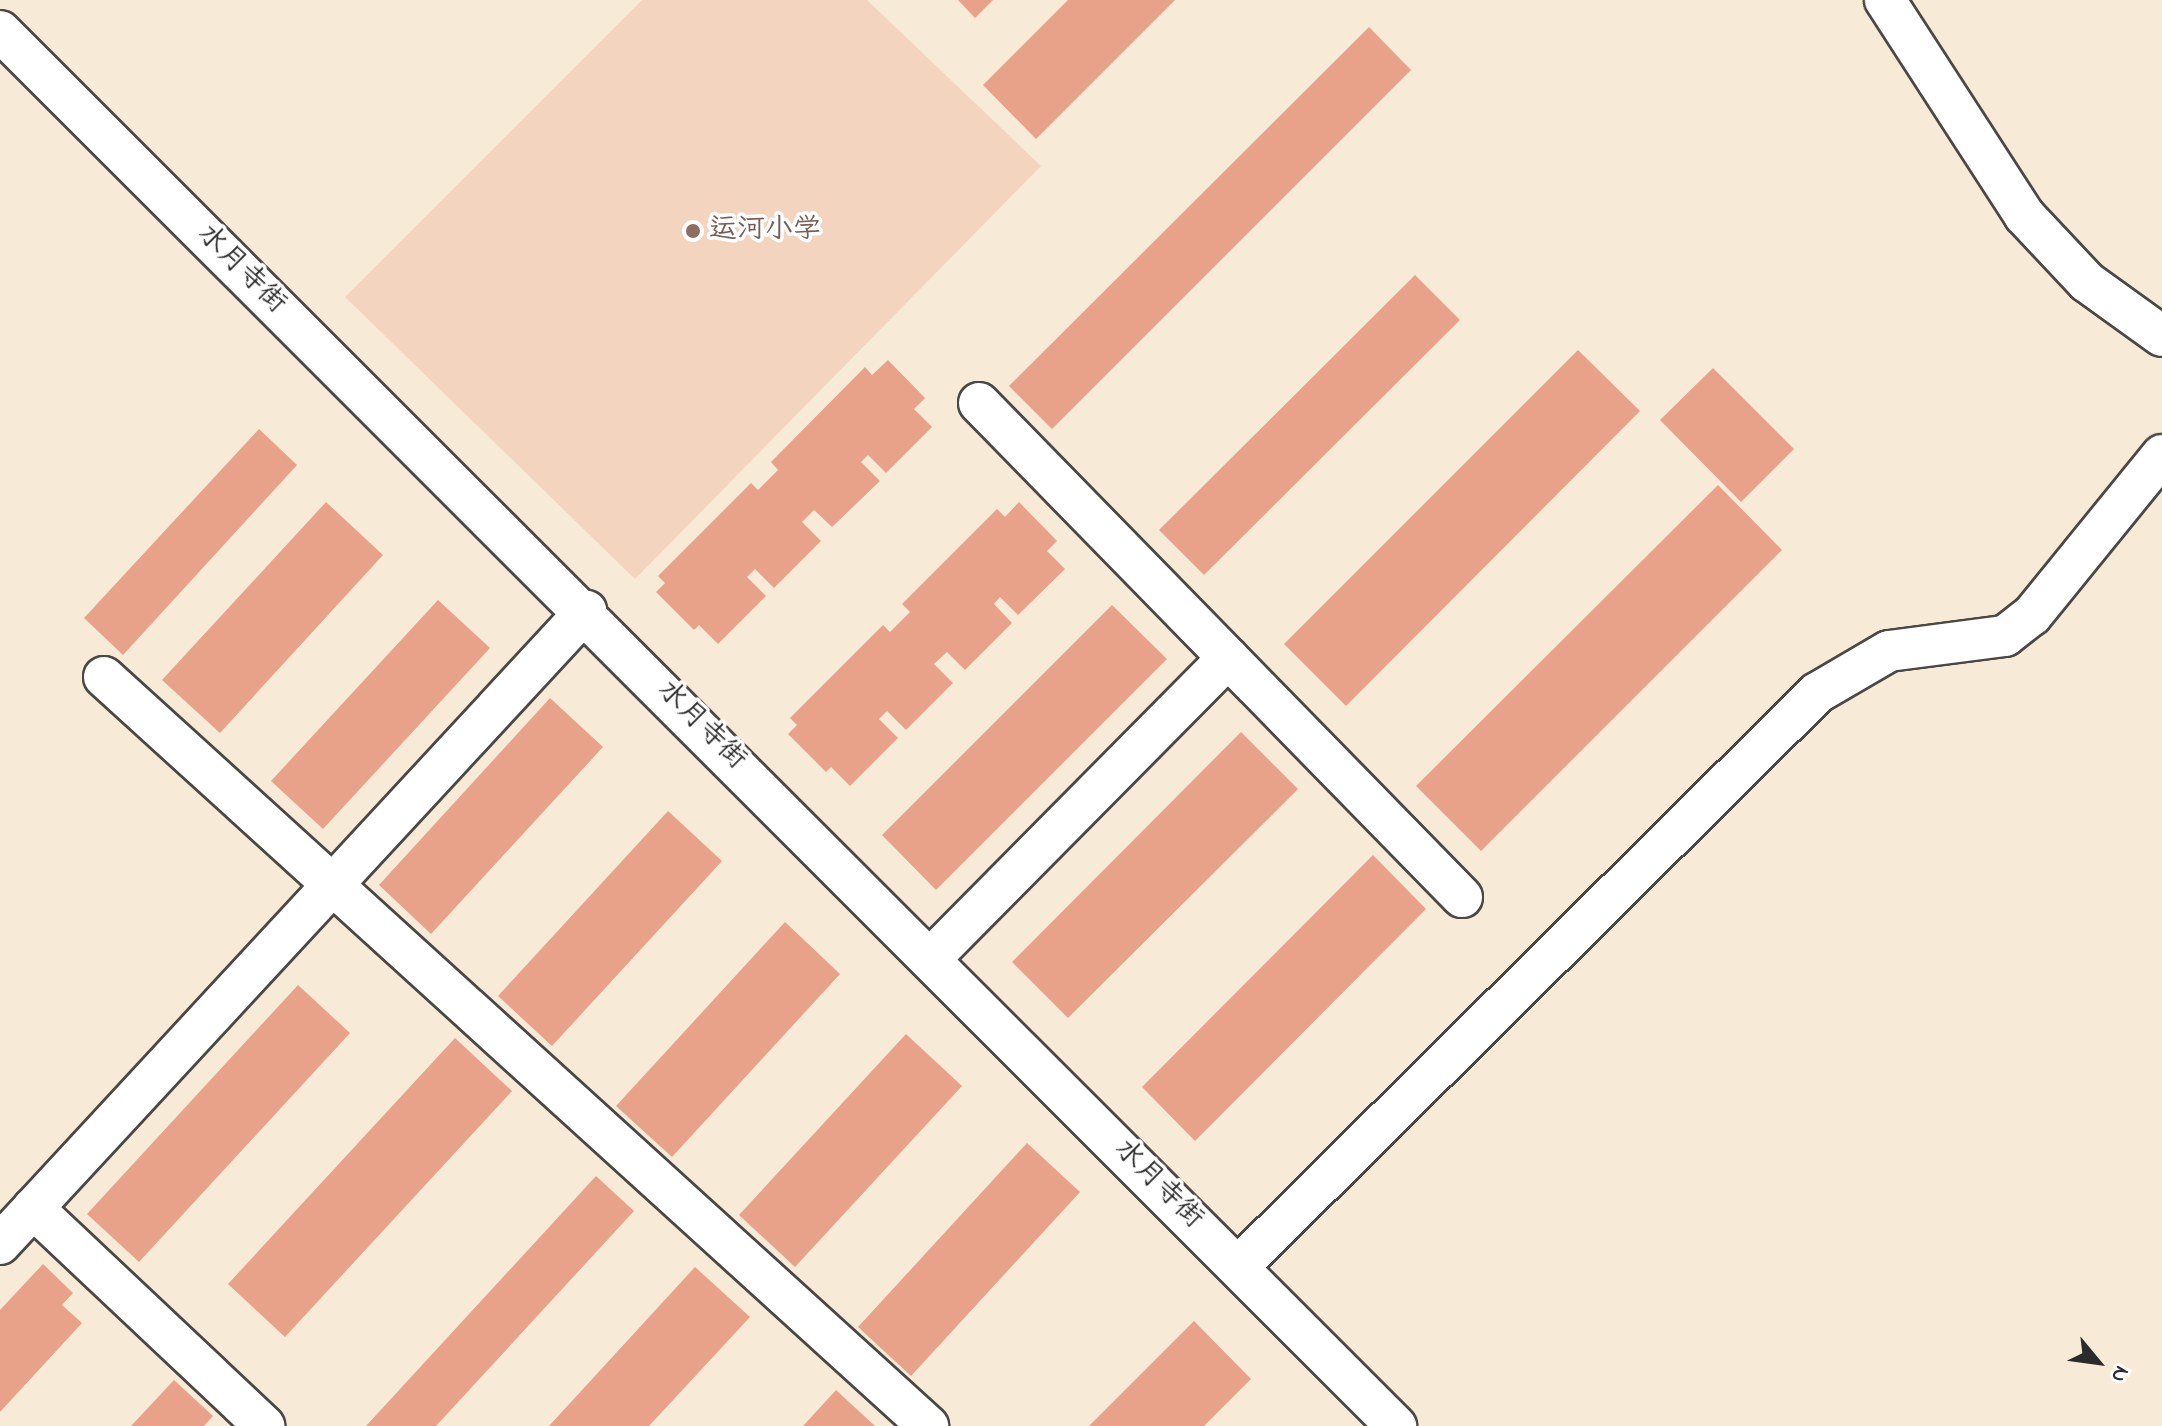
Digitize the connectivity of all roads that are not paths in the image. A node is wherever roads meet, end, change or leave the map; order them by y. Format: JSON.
{"nodes":[{"id":1,"x":1885,"y":0,"type":"edge"},
{"id":2,"x":0,"y":31,"type":"edge"},
{"id":3,"x":2162,"y":336,"type":"edge"},
{"id":4,"x":979,"y":403,"type":"dead end"},
{"id":5,"x":2162,"y":455,"type":"edge"},
{"id":6,"x":586,"y":611,"type":"junction"},
{"id":7,"x":1228,"y":658,"type":"junction"},
{"id":8,"x":104,"y":677,"type":"dead end"},
{"id":9,"x":332,"y":885,"type":"junction"},
{"id":10,"x":1462,"y":897,"type":"dead end"},
{"id":11,"x":932,"y":957,"type":"junction"},
{"id":12,"x":33,"y":1208,"type":"junction"},
{"id":13,"x":0,"y":1244,"type":"edge"},
{"id":14,"x":1238,"y":1267,"type":"junction"},
{"id":15,"x":264,"y":1426,"type":"edge"},
{"id":16,"x":928,"y":1426,"type":"edge"},
{"id":17,"x":1396,"y":1426,"type":"edge"}],
"edges":[{"from":1,"to":3,"type":"street"},
{"from":2,"to":6,"type":"street","name":"水月寺街"},
{"from":4,"to":7,"type":"street"},
{"from":5,"to":14,"type":"street"},
{"from":6,"to":9,"type":"street"},
{"from":6,"to":11,"type":"street","name":"水月寺街"},
{"from":7,"to":10,"type":"street"},
{"from":7,"to":11,"type":"street"},
{"from":8,"to":9,"type":"street"},
{"from":9,"to":12,"type":"street"},
{"from":9,"to":16,"type":"street"},
{"from":11,"to":14,"type":"street","name":"水月寺街"},
{"from":12,"to":13,"type":"street"},
{"from":12,"to":15,"type":"street"},
{"from":14,"to":17,"type":"street","name":"水月寺街"}]}
